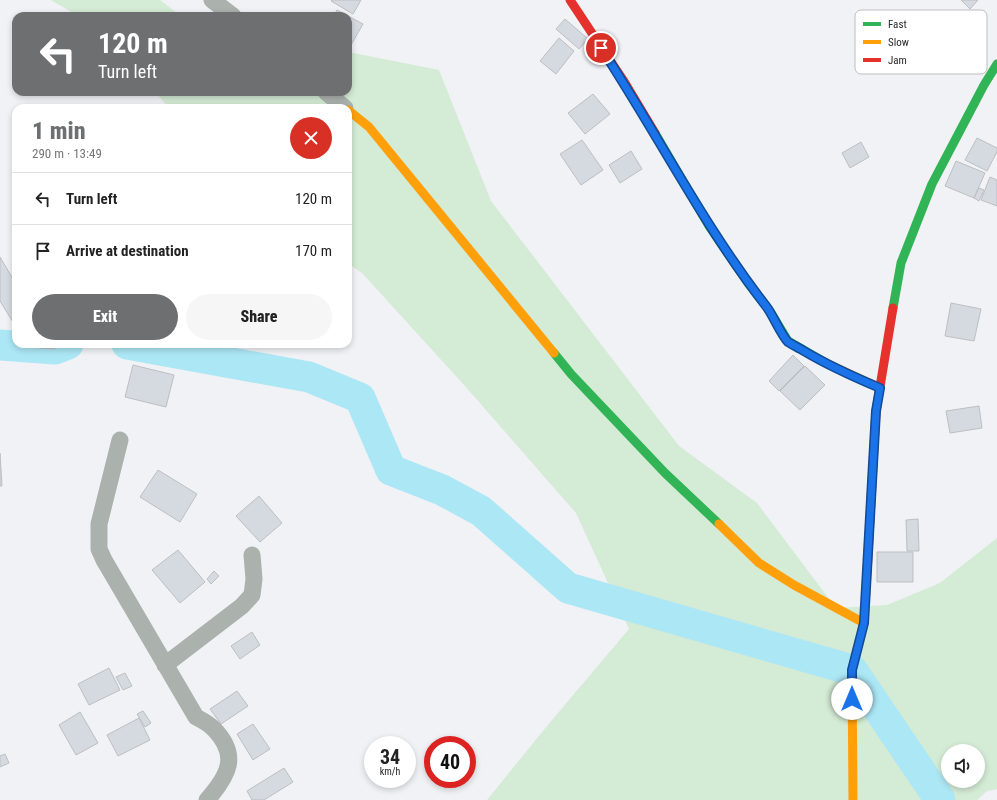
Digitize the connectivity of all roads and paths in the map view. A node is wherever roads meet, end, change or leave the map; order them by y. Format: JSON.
{"nodes":[{"id":1,"x":212,"y":0,"type":"edge"},
{"id":2,"x":570,"y":0,"type":"edge"},
{"id":3,"x":228,"y":12,"type":"edge"},
{"id":4,"x":997,"y":64,"type":"edge"},
{"id":5,"x":331,"y":96,"type":"edge"},
{"id":6,"x":340,"y":104,"type":"edge"},
{"id":7,"x":352,"y":113,"type":"edge"},
{"id":8,"x":880,"y":388,"type":"junction"},
{"id":9,"x":120,"y":440,"type":"dead end"},
{"id":10,"x":252,"y":555,"type":"dead end"},
{"id":11,"x":864,"y":623,"type":"junction"},
{"id":12,"x":165,"y":665,"type":"junction"},
{"id":13,"x":207,"y":800,"type":"edge"},
{"id":14,"x":853,"y":800,"type":"edge"}],
"edges":[{"from":1,"to":3,"type":"street"},
{"from":2,"to":8,"type":"street"},
{"from":4,"to":8,"type":"street"},
{"from":5,"to":6,"type":"street"},
{"from":7,"to":11,"type":"street"},
{"from":8,"to":11,"type":"street"},
{"from":9,"to":12,"type":"street"},
{"from":10,"to":12,"type":"street"},
{"from":11,"to":14,"type":"street"},
{"from":12,"to":13,"type":"street"}]}
